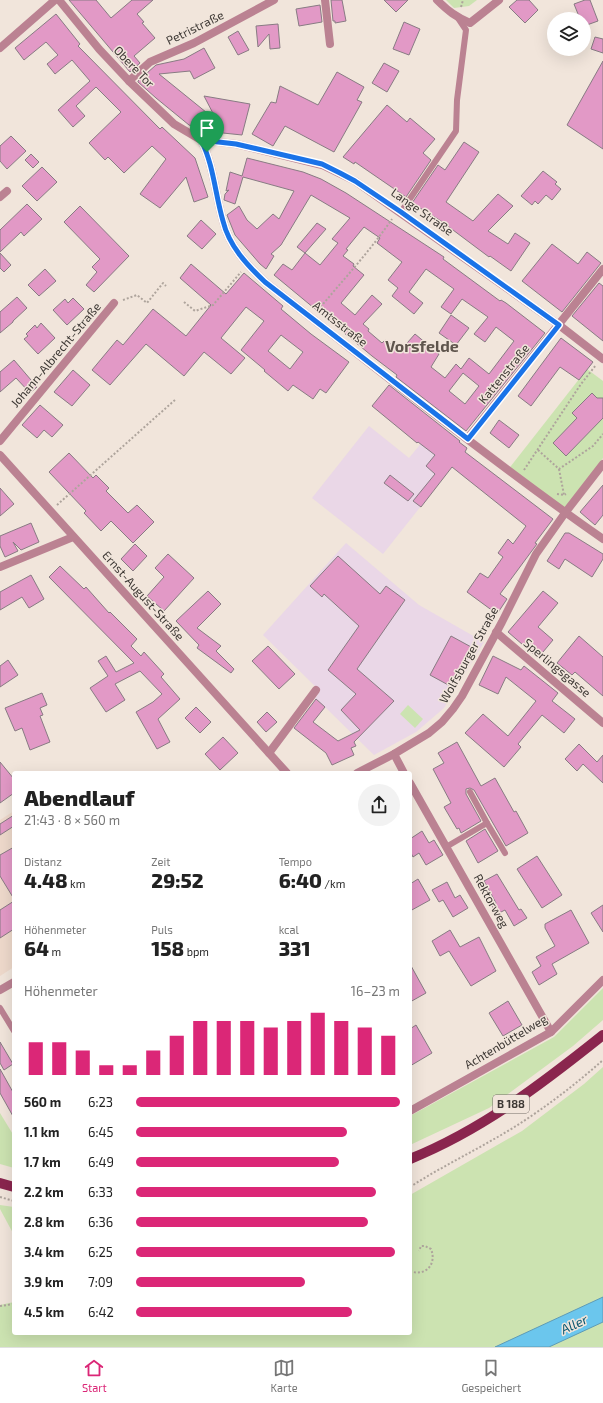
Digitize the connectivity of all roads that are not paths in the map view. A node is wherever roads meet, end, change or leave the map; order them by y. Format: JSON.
{"nodes":[{"id":1,"x":55,"y":0,"type":"edge"},
{"id":2,"x":59,"y":0,"type":"edge"},
{"id":3,"x":274,"y":0,"type":"edge"},
{"id":4,"x":325,"y":0,"type":"edge"},
{"id":5,"x":437,"y":0,"type":"edge"},
{"id":6,"x":499,"y":0,"type":"edge"},
{"id":7,"x":458,"y":18,"type":"junction"},
{"id":8,"x":330,"y":44,"type":"dead end"},
{"id":9,"x":0,"y":48,"type":"edge"},
{"id":10,"x":129,"y":82,"type":"junction"},
{"id":11,"x":201,"y":140,"type":"junction"},
{"id":12,"x":6,"y":191,"type":"dead end"},
{"id":13,"x":0,"y":197,"type":"edge"},
{"id":14,"x":400,"y":211,"type":"junction"},
{"id":15,"x":603,"y":269,"type":"edge"},
{"id":16,"x":114,"y":303,"type":"road end"},
{"id":17,"x":559,"y":325,"type":"junction"},
{"id":18,"x":602,"y":358,"type":"edge"},
{"id":19,"x":468,"y":439,"type":"junction"},
{"id":20,"x":0,"y":441,"type":"edge"},
{"id":21,"x":0,"y":455,"type":"edge"},
{"id":22,"x":603,"y":464,"type":"edge"},
{"id":23,"x":565,"y":513,"type":"junction"},
{"id":24,"x":73,"y":537,"type":"junction"},
{"id":25,"x":603,"y":539,"type":"edge"},
{"id":26,"x":0,"y":567,"type":"edge"},
{"id":27,"x":496,"y":632,"type":"junction"},
{"id":28,"x":316,"y":690,"type":"dead end"},
{"id":29,"x":603,"y":723,"type":"edge"},
{"id":30,"x":269,"y":753,"type":"junction"},
{"id":31,"x":394,"y":754,"type":"junction"},
{"id":32,"x":285,"y":771,"type":"edge"},
{"id":33,"x":361,"y":771,"type":"edge"},
{"id":34,"x":403,"y":771,"type":"edge"},
{"id":35,"x":412,"y":787,"type":"edge"},
{"id":36,"x":470,"y":792,"type":"dead end"},
{"id":37,"x":486,"y":823,"type":"junction"},
{"id":38,"x":446,"y":847,"type":"junction"},
{"id":39,"x":505,"y":853,"type":"dead end"},
{"id":40,"x":603,"y":980,"type":"edge"},
{"id":41,"x":12,"y":983,"type":"edge"},
{"id":42,"x":0,"y":990,"type":"edge"},
{"id":43,"x":0,"y":1008,"type":"edge"},
{"id":44,"x":12,"y":1028,"type":"edge"},
{"id":45,"x":551,"y":1032,"type":"junction"},
{"id":46,"x":603,"y":1035,"type":"edge"},
{"id":47,"x":412,"y":1110,"type":"edge"},
{"id":48,"x":412,"y":1158,"type":"edge"},
{"id":49,"x":0,"y":1183,"type":"edge"},
{"id":50,"x":12,"y":1186,"type":"edge"}],
"edges":[{"from":1,"to":9,"type":"street"},
{"from":2,"to":10,"type":"street","name":"Obere Tor"},
{"from":3,"to":10,"type":"street","name":"Petristraße"},
{"from":4,"to":8,"type":"street"},
{"from":5,"to":7,"type":"street"},
{"from":6,"to":7,"type":"street"},
{"from":7,"to":14,"type":"lane"},
{"from":10,"to":11,"type":"street","name":"Obere Tor"},
{"from":11,"to":14,"type":"street","name":"Lange Straße"},
{"from":11,"to":19,"type":"street","name":"Amtsstraße"},
{"from":12,"to":13,"type":"street"},
{"from":14,"to":17,"type":"street","name":"Lange Straße"},
{"from":15,"to":17,"type":"street","name":"Kattenstraße"},
{"from":16,"to":20,"type":"street","name":"Johann-Albrecht-Straße"},
{"from":17,"to":18,"type":"street","name":"Lange Straße"},
{"from":17,"to":19,"type":"street","name":"Kattenstraße"},
{"from":19,"to":23,"type":"street","name":"Amtsstraße"},
{"from":21,"to":24,"type":"street","name":"Ernst-August-Straße"},
{"from":22,"to":23,"type":"street","name":"Wolfsburger Straße"},
{"from":23,"to":25,"type":"street","name":"Amtsstraße"},
{"from":23,"to":27,"type":"street","name":"Wolfsburger Straße"},
{"from":24,"to":26,"type":"street"},
{"from":24,"to":30,"type":"street","name":"Ernst-August-Straße"},
{"from":27,"to":29,"type":"street","name":"Sperlingsgasse"},
{"from":27,"to":31,"type":"street","name":"Wolfsburger Straße"},
{"from":28,"to":30,"type":"street"},
{"from":30,"to":32,"type":"street","name":"Ernst-August-Straße"},
{"from":31,"to":33,"type":"street","name":"Wolfsburger Straße"},
{"from":31,"to":34,"type":"street"},
{"from":35,"to":38,"type":"street","name":"Rektorweg"},
{"from":36,"to":37,"type":"lane"},
{"from":37,"to":38,"type":"lane"},
{"from":37,"to":39,"type":"lane"},
{"from":38,"to":45,"type":"street","name":"Rektorweg"},
{"from":40,"to":45,"type":"street","name":"Achtenbüttelweg"},
{"from":41,"to":42,"type":"street"},
{"from":43,"to":44,"type":"lane"},
{"from":45,"to":47,"type":"street","name":"Achtenbüttelweg"},
{"from":46,"to":48,"type":"main road","number":"B 188"},
{"from":49,"to":50,"type":"main road"}]}
